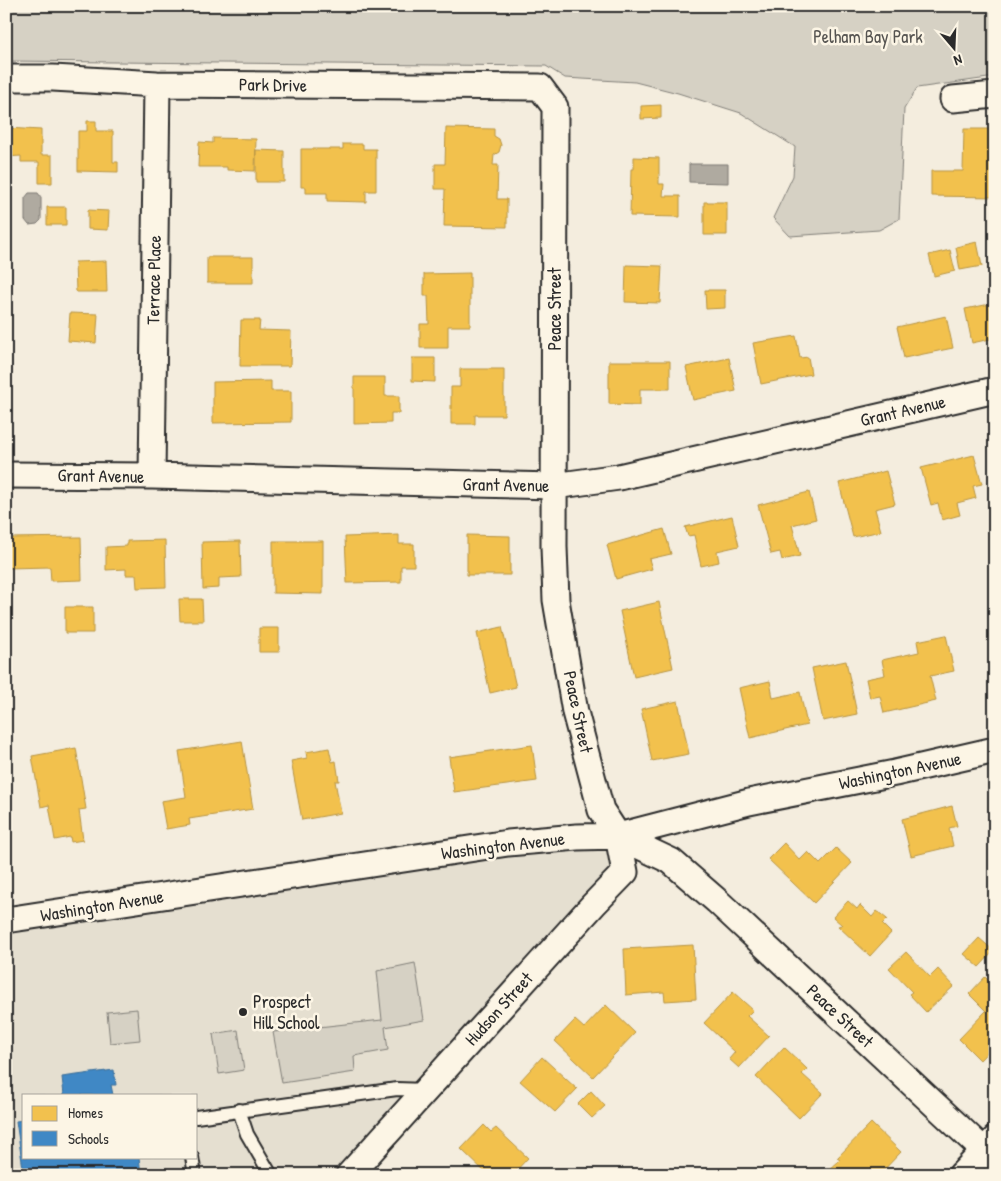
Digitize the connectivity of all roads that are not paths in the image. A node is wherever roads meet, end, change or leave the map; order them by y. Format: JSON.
{"nodes":[{"id":1,"x":6,"y":78,"type":"edge"},
{"id":2,"x":157,"y":84,"type":"junction"},
{"id":3,"x":540,"y":87,"type":"joint"},
{"id":4,"x":995,"y":95,"type":"edge"},
{"id":5,"x":953,"y":99,"type":"dead end"},
{"id":6,"x":995,"y":390,"type":"edge"},
{"id":7,"x":6,"y":475,"type":"edge"},
{"id":8,"x":152,"y":476,"type":"junction"},
{"id":9,"x":554,"y":486,"type":"junction"},
{"id":10,"x":995,"y":750,"type":"edge"},
{"id":11,"x":618,"y":836,"type":"junction"},
{"id":12,"x":6,"y":920,"type":"edge"},
{"id":13,"x":426,"y":1090,"type":"junction"},
{"id":14,"x":239,"y":1110,"type":"junction"},
{"id":15,"x":198,"y":1117,"type":"edge"},
{"id":16,"x":991,"y":1150,"type":"edge"},
{"id":17,"x":192,"y":1158,"type":"edge"},
{"id":18,"x":195,"y":1175,"type":"edge"},
{"id":19,"x":271,"y":1175,"type":"edge"},
{"id":20,"x":349,"y":1175,"type":"edge"},
{"id":21,"x":961,"y":1175,"type":"edge"}],
"edges":[{"from":1,"to":2,"type":"street","name":"Park Drive"},
{"from":2,"to":3,"type":"street","name":"Park Drive"},
{"from":2,"to":8,"type":"street","name":"Terrace Place"},
{"from":3,"to":9,"type":"street","name":"Peace Street"},
{"from":4,"to":5,"type":"street"},
{"from":6,"to":9,"type":"street","name":"Grant Avenue"},
{"from":7,"to":8,"type":"street","name":"Grant Avenue"},
{"from":8,"to":9,"type":"street","name":"Grant Avenue"},
{"from":9,"to":11,"type":"street","name":"Peace Street"},
{"from":10,"to":11,"type":"street","name":"Washington Avenue"},
{"from":11,"to":12,"type":"street","name":"Washington Avenue"},
{"from":11,"to":13,"type":"street","name":"Hudson Street"},
{"from":11,"to":16,"type":"street","name":"Peace Street"},
{"from":13,"to":14,"type":"lane"},
{"from":13,"to":20,"type":"street","name":"Hudson Street"},
{"from":14,"to":15,"type":"lane"},
{"from":14,"to":19,"type":"lane"},
{"from":16,"to":21,"type":"street"},
{"from":17,"to":18,"type":"lane"}]}
